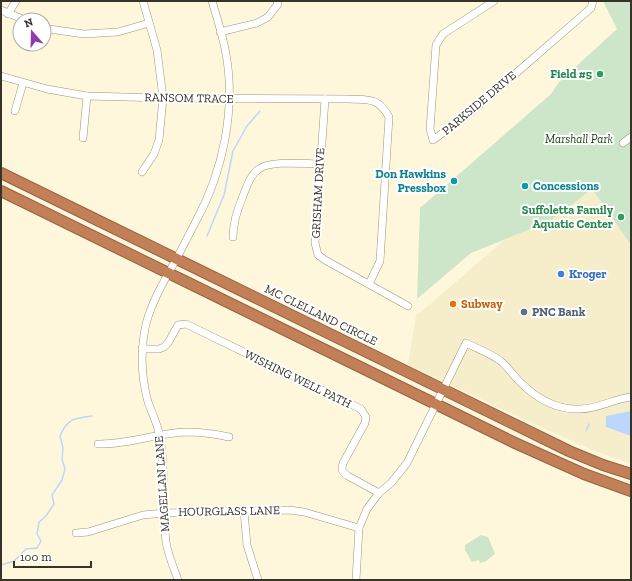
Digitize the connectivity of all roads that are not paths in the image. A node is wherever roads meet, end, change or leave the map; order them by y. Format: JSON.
{"nodes":[{"id":1,"x":16,"y":1,"type":"edge"},
{"id":2,"x":143,"y":1,"type":"edge"},
{"id":3,"x":212,"y":1,"type":"edge"},
{"id":4,"x":277,"y":1,"type":"edge"},
{"id":5,"x":494,"y":1,"type":"edge"},
{"id":6,"x":593,"y":1,"type":"edge"},
{"id":7,"x":1,"y":10,"type":"edge"},
{"id":8,"x":8,"y":14,"type":"junction"},
{"id":9,"x":12,"y":15,"type":"edge"},
{"id":10,"x":149,"y":24,"type":"junction"},
{"id":11,"x":52,"y":29,"type":"edge"},
{"id":12,"x":220,"y":32,"type":"junction"},
{"id":13,"x":1,"y":76,"type":"edge"},
{"id":14,"x":23,"y":83,"type":"junction"},
{"id":15,"x":87,"y":96,"type":"junction"},
{"id":16,"x":163,"y":98,"type":"junction"},
{"id":17,"x":228,"y":99,"type":"junction"},
{"id":18,"x":325,"y":99,"type":"junction"},
{"id":19,"x":14,"y":111,"type":"dead end"},
{"id":20,"x":83,"y":138,"type":"dead end"},
{"id":21,"x":631,"y":138,"type":"edge"},
{"id":22,"x":623,"y":143,"type":"dead end"},
{"id":23,"x":320,"y":164,"type":"junction"},
{"id":24,"x":142,"y":172,"type":"dead end"},
{"id":25,"x":1,"y":173,"type":"edge"},
{"id":26,"x":1,"y":191,"type":"edge"},
{"id":27,"x":233,"y":237,"type":"dead end"},
{"id":28,"x":176,"y":259,"type":"junction"},
{"id":29,"x":168,"y":273,"type":"junction"},
{"id":30,"x":370,"y":284,"type":"junction"},
{"id":31,"x":408,"y":306,"type":"dead end"},
{"id":32,"x":142,"y":349,"type":"junction"},
{"id":33,"x":443,"y":389,"type":"junction"},
{"id":34,"x":631,"y":397,"type":"edge"},
{"id":35,"x":436,"y":404,"type":"junction"},
{"id":36,"x":160,"y":436,"type":"junction"},
{"id":37,"x":229,"y":437,"type":"dead end"},
{"id":38,"x":98,"y":444,"type":"dead end"},
{"id":39,"x":631,"y":474,"type":"edge"},
{"id":40,"x":631,"y":491,"type":"edge"},
{"id":41,"x":378,"y":494,"type":"junction"},
{"id":42,"x":244,"y":511,"type":"junction"},
{"id":43,"x":165,"y":513,"type":"junction"},
{"id":44,"x":359,"y":528,"type":"junction"},
{"id":45,"x":76,"y":533,"type":"dead end"},
{"id":46,"x":176,"y":579,"type":"edge"},
{"id":47,"x":258,"y":580,"type":"edge"},
{"id":48,"x":356,"y":580,"type":"edge"}],
"edges":[{"from":1,"to":8,"type":"street"},
{"from":2,"to":10,"type":"street"},
{"from":3,"to":12,"type":"street","name":"MAGELLAN LANE"},
{"from":4,"to":12,"type":"street"},
{"from":5,"to":6,"type":"street","name":"PARKSIDE DRIVE"},
{"from":7,"to":8,"type":"street"},
{"from":8,"to":9,"type":"street"},
{"from":10,"to":11,"type":"street"},
{"from":10,"to":16,"type":"street"},
{"from":12,"to":17,"type":"street","name":"MAGELLAN LANE"},
{"from":13,"to":14,"type":"street","name":"RANSOM TRACE"},
{"from":14,"to":15,"type":"street","name":"RANSOM TRACE"},
{"from":14,"to":19,"type":"street"},
{"from":15,"to":16,"type":"street","name":"RANSOM TRACE"},
{"from":15,"to":20,"type":"street"},
{"from":16,"to":17,"type":"street","name":"RANSOM TRACE"},
{"from":16,"to":24,"type":"street"},
{"from":17,"to":18,"type":"street","name":"RANSOM TRACE"},
{"from":17,"to":28,"type":"street","name":"MAGELLAN LANE"},
{"from":18,"to":23,"type":"street","name":"GRISHAM DRIVE"},
{"from":18,"to":30,"type":"street","name":"RANSOM TRACE"},
{"from":21,"to":22,"type":"street"},
{"from":23,"to":27,"type":"street"},
{"from":23,"to":30,"type":"street","name":"GRISHAM DRIVE"},
{"from":25,"to":28,"type":"highway","name":"MC CLELLAND CIRCLE"},
{"from":26,"to":29,"type":"highway"},
{"from":28,"to":29,"type":"street","name":"MAGELLAN LANE"},
{"from":28,"to":33,"type":"highway","name":"MC CLELLAND CIRCLE"},
{"from":29,"to":32,"type":"street","name":"MAGELLAN LANE"},
{"from":29,"to":35,"type":"highway"},
{"from":30,"to":31,"type":"street","name":"GRISHAM DRIVE"},
{"from":32,"to":36,"type":"street","name":"MAGELLAN LANE"},
{"from":32,"to":41,"type":"street","name":"WISHING WELL PATH"},
{"from":33,"to":34,"type":"street"},
{"from":33,"to":35,"type":"street"},
{"from":33,"to":39,"type":"highway","name":"MC CLELLAND CIRCLE"},
{"from":35,"to":40,"type":"highway"},
{"from":35,"to":41,"type":"street"},
{"from":36,"to":37,"type":"street"},
{"from":36,"to":38,"type":"street"},
{"from":36,"to":43,"type":"street","name":"MAGELLAN LANE"},
{"from":41,"to":44,"type":"street"},
{"from":42,"to":43,"type":"street","name":"HOURGLASS LANE"},
{"from":42,"to":44,"type":"street","name":"HOURGLASS LANE"},
{"from":42,"to":47,"type":"street"},
{"from":43,"to":45,"type":"street","name":"HOURGLASS LANE"},
{"from":43,"to":46,"type":"street","name":"MAGELLAN LANE"},
{"from":44,"to":48,"type":"street"}]}
